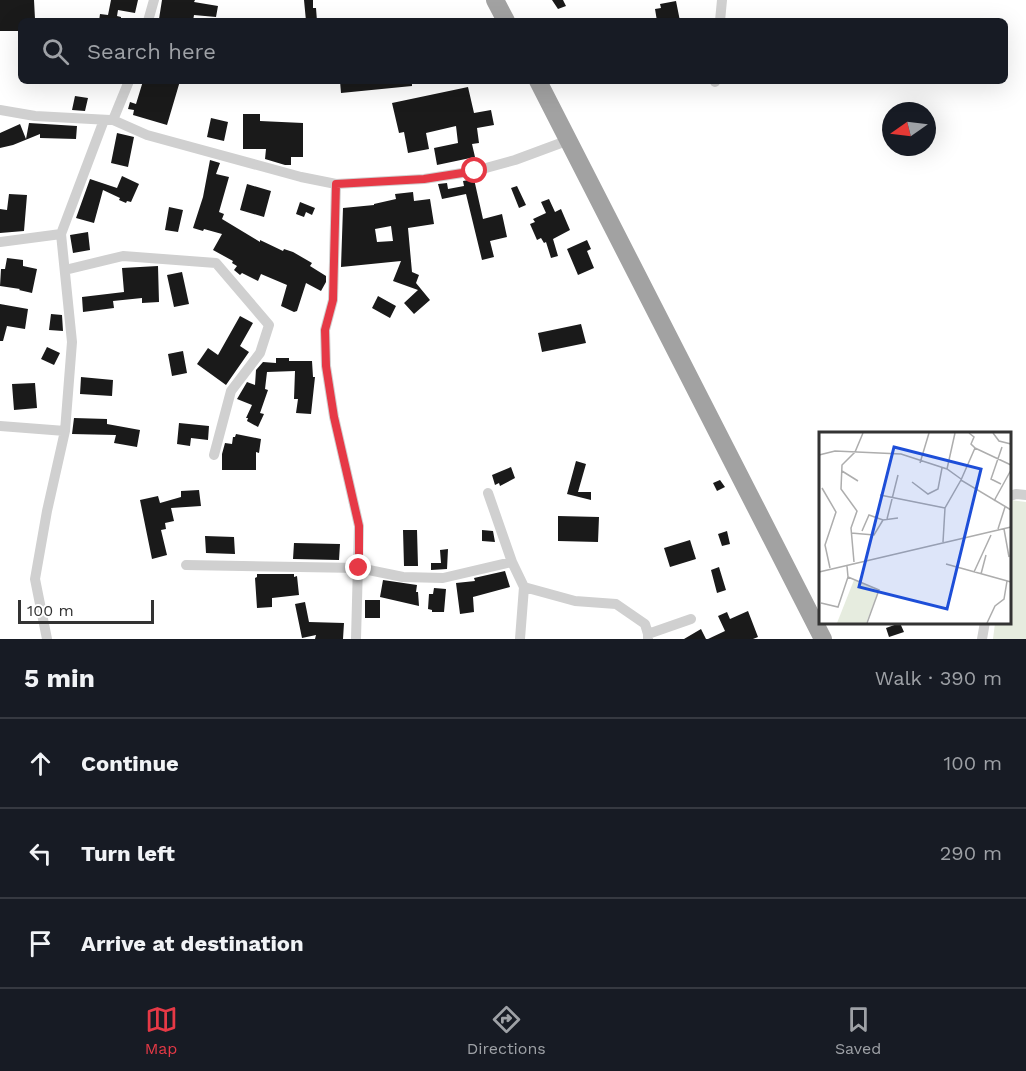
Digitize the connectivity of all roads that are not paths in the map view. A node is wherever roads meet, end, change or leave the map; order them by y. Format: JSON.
{"nodes":[{"id":1,"x":154,"y":0,"type":"edge"},
{"id":2,"x":495,"y":0,"type":"edge"},
{"id":3,"x":507,"y":0,"type":"edge"},
{"id":4,"x":722,"y":0,"type":"edge"},
{"id":5,"x":148,"y":18,"type":"edge"},
{"id":6,"x":504,"y":18,"type":"edge"},
{"id":7,"x":516,"y":18,"type":"edge"},
{"id":8,"x":720,"y":18,"type":"edge"},
{"id":9,"x":127,"y":84,"type":"edge"},
{"id":10,"x":540,"y":84,"type":"edge"},
{"id":11,"x":551,"y":84,"type":"edge"},
{"id":12,"x":0,"y":111,"type":"edge"},
{"id":13,"x":109,"y":120,"type":"junction"},
{"id":14,"x":569,"y":140,"type":"junction"},
{"id":15,"x":336,"y":184,"type":"junction"},
{"id":16,"x":61,"y":234,"type":"junction"},
{"id":17,"x":0,"y":242,"type":"edge"},
{"id":18,"x":65,"y":270,"type":"junction"},
{"id":19,"x":0,"y":426,"type":"edge"},
{"id":20,"x":65,"y":431,"type":"junction"},
{"id":21,"x":214,"y":455,"type":"dead end"},
{"id":22,"x":488,"y":493,"type":"dead end"},
{"id":23,"x":1026,"y":495,"type":"edge"},
{"id":24,"x":1011,"y":496,"type":"edge"},
{"id":25,"x":512,"y":562,"type":"junction"},
{"id":26,"x":186,"y":566,"type":"dead end"},
{"id":27,"x":359,"y":568,"type":"junction"},
{"id":28,"x":524,"y":587,"type":"junction"},
{"id":29,"x":819,"y":605,"type":"edge"},
{"id":30,"x":691,"y":619,"type":"dead end"},
{"id":31,"x":829,"y":624,"type":"edge"},
{"id":32,"x":985,"y":624,"type":"edge"},
{"id":33,"x":648,"y":636,"type":"edge"},
{"id":34,"x":47,"y":639,"type":"edge"},
{"id":35,"x":356,"y":639,"type":"edge"},
{"id":36,"x":520,"y":639,"type":"edge"},
{"id":37,"x":823,"y":639,"type":"edge"},
{"id":38,"x":837,"y":639,"type":"edge"},
{"id":39,"x":982,"y":639,"type":"edge"}],
"edges":[{"from":1,"to":5,"type":"street"},
{"from":2,"to":6,"type":"highway"},
{"from":3,"to":7,"type":"highway"},
{"from":4,"to":8,"type":"street"},
{"from":9,"to":13,"type":"street"},
{"from":10,"to":14,"type":"highway"},
{"from":11,"to":29,"type":"highway"},
{"from":12,"to":13,"type":"street"},
{"from":13,"to":15,"type":"street"},
{"from":13,"to":16,"type":"street"},
{"from":14,"to":15,"type":"street"},
{"from":14,"to":37,"type":"highway"},
{"from":15,"to":27,"type":"street"},
{"from":16,"to":17,"type":"street"},
{"from":16,"to":18,"type":"street"},
{"from":18,"to":20,"type":"street"},
{"from":18,"to":21,"type":"street"},
{"from":19,"to":20,"type":"street"},
{"from":20,"to":34,"type":"street"},
{"from":22,"to":25,"type":"street"},
{"from":23,"to":24,"type":"street"},
{"from":25,"to":27,"type":"street"},
{"from":25,"to":28,"type":"street"},
{"from":26,"to":27,"type":"street"},
{"from":27,"to":35,"type":"street"},
{"from":28,"to":33,"type":"street"},
{"from":28,"to":36,"type":"street"},
{"from":30,"to":33,"type":"street"},
{"from":31,"to":38,"type":"highway"},
{"from":32,"to":39,"type":"street"}]}
